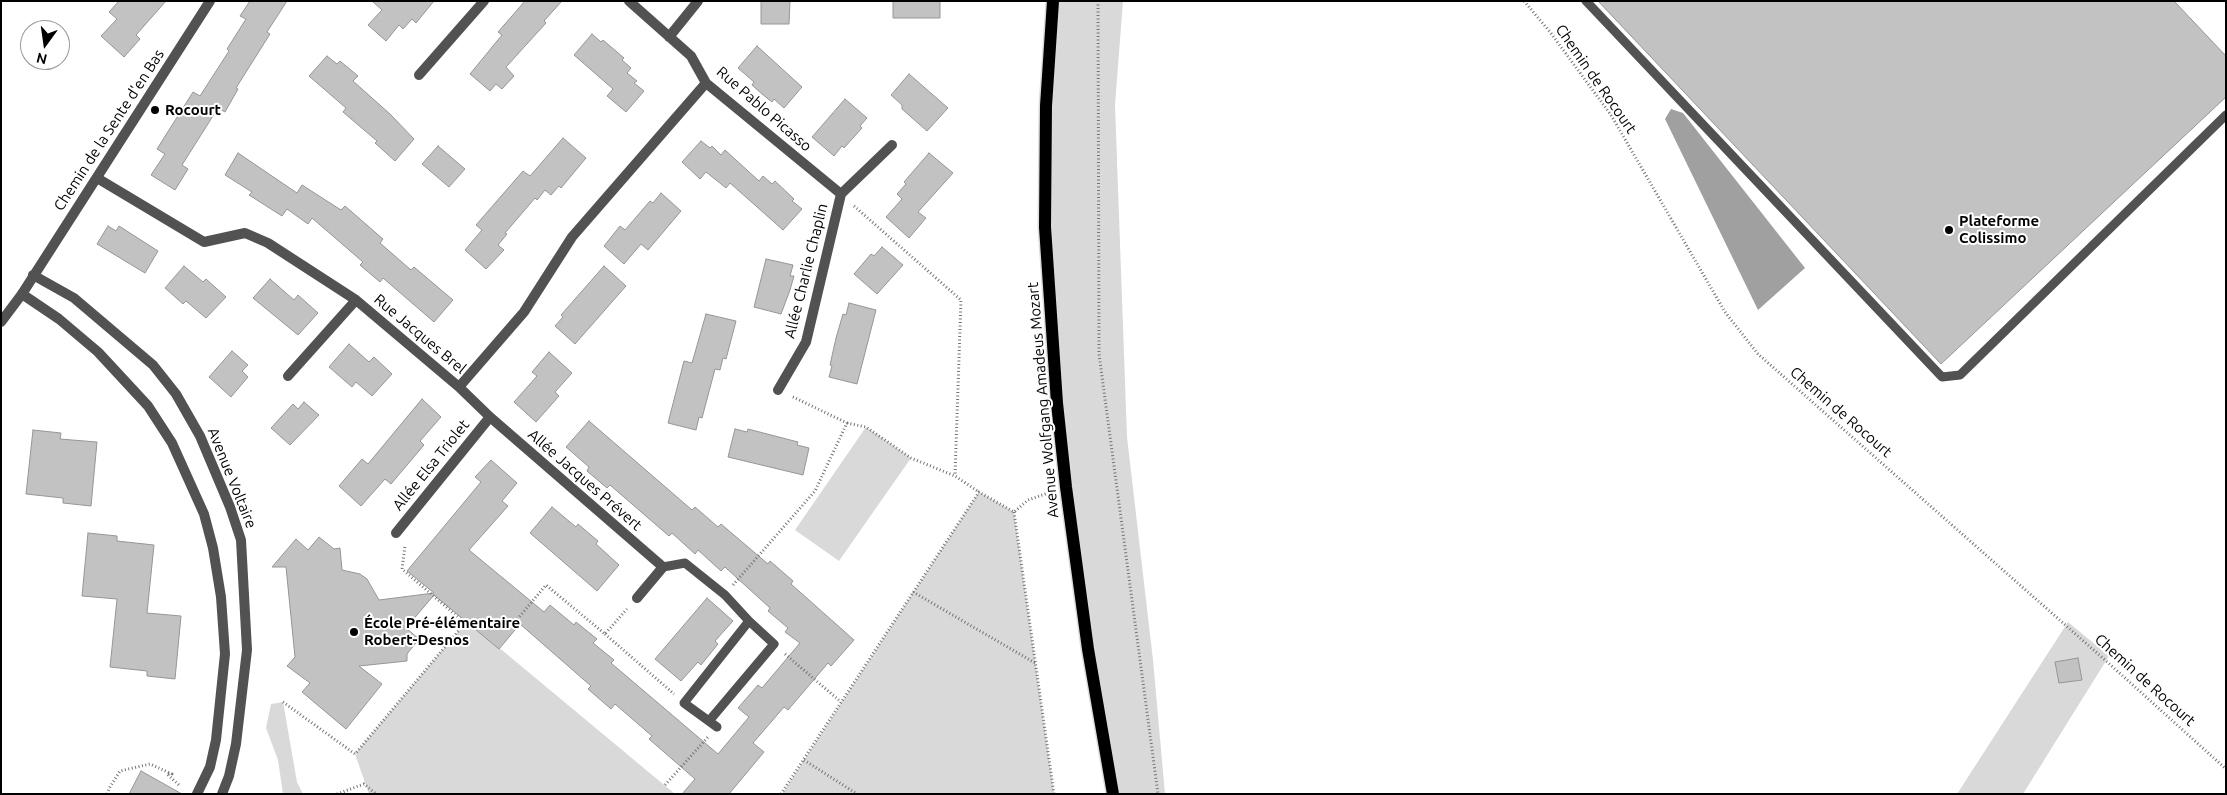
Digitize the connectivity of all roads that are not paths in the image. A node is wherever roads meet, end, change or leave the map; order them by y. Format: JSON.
{"nodes":[{"id":1,"x":210,"y":1,"type":"edge"},
{"id":2,"x":484,"y":1,"type":"edge"},
{"id":3,"x":629,"y":1,"type":"edge"},
{"id":4,"x":698,"y":1,"type":"edge"},
{"id":5,"x":1053,"y":1,"type":"edge"},
{"id":6,"x":1586,"y":1,"type":"edge"},
{"id":7,"x":669,"y":37,"type":"junction"},
{"id":8,"x":419,"y":75,"type":"dead end"},
{"id":9,"x":706,"y":83,"type":"junction"},
{"id":10,"x":2226,"y":115,"type":"edge"},
{"id":11,"x":892,"y":145,"type":"dead end"},
{"id":12,"x":97,"y":178,"type":"junction"},
{"id":13,"x":841,"y":194,"type":"junction"},
{"id":14,"x":33,"y":275,"type":"junction"},
{"id":15,"x":22,"y":294,"type":"junction"},
{"id":16,"x":356,"y":300,"type":"junction"},
{"id":17,"x":1,"y":322,"type":"edge"},
{"id":18,"x":288,"y":376,"type":"dead end"},
{"id":19,"x":459,"y":387,"type":"junction"},
{"id":20,"x":778,"y":390,"type":"road end"},
{"id":21,"x":490,"y":417,"type":"junction"},
{"id":22,"x":396,"y":533,"type":"road end"},
{"id":23,"x":662,"y":568,"type":"junction"},
{"id":24,"x":637,"y":598,"type":"road end"},
{"id":25,"x":749,"y":621,"type":"junction"},
{"id":26,"x":197,"y":794,"type":"edge"},
{"id":27,"x":222,"y":794,"type":"edge"},
{"id":28,"x":1113,"y":794,"type":"edge"}],
"edges":[{"from":1,"to":12,"type":"street","name":"Chemin de la Sente d'en Bas"},
{"from":2,"to":8,"type":"street"},
{"from":3,"to":7,"type":"street","name":"Rue Pablo Picasso"},
{"from":4,"to":7,"type":"street"},
{"from":5,"to":28,"type":"main road","name":"Avenue Wolfgang Amadeus Mozart"},
{"from":6,"to":10,"type":"lane"},
{"from":7,"to":9,"type":"street","name":"Rue Pablo Picasso"},
{"from":9,"to":13,"type":"street","name":"Rue Pablo Picasso"},
{"from":9,"to":19,"type":"street","name":"Rue Jacques Brel"},
{"from":11,"to":13,"type":"street","name":"Allée Charlie Chaplin"},
{"from":12,"to":14,"type":"street","name":"Chemin de la Sente d'en Bas"},
{"from":12,"to":16,"type":"street","name":"Rue Jacques Brel"},
{"from":13,"to":20,"type":"street","name":"Allée Charlie Chaplin"},
{"from":14,"to":15,"type":"street","name":"Chemin de la Sente d'en Bas"},
{"from":14,"to":27,"type":"street","name":"Avenue Voltaire"},
{"from":15,"to":17,"type":"street","name":"Chemin de la Sente d'en Bas"},
{"from":15,"to":26,"type":"street"},
{"from":16,"to":18,"type":"street"},
{"from":16,"to":19,"type":"street","name":"Rue Jacques Brel"},
{"from":19,"to":21,"type":"street","name":"Allée Jacques Prévert"},
{"from":21,"to":22,"type":"street","name":"Allée Elsa Triolet"},
{"from":21,"to":23,"type":"street","name":"Allée Jacques Prévert"},
{"from":23,"to":24,"type":"street"},
{"from":23,"to":25,"type":"lane"},
{"from":25,"to":25,"type":"lane"}]}
